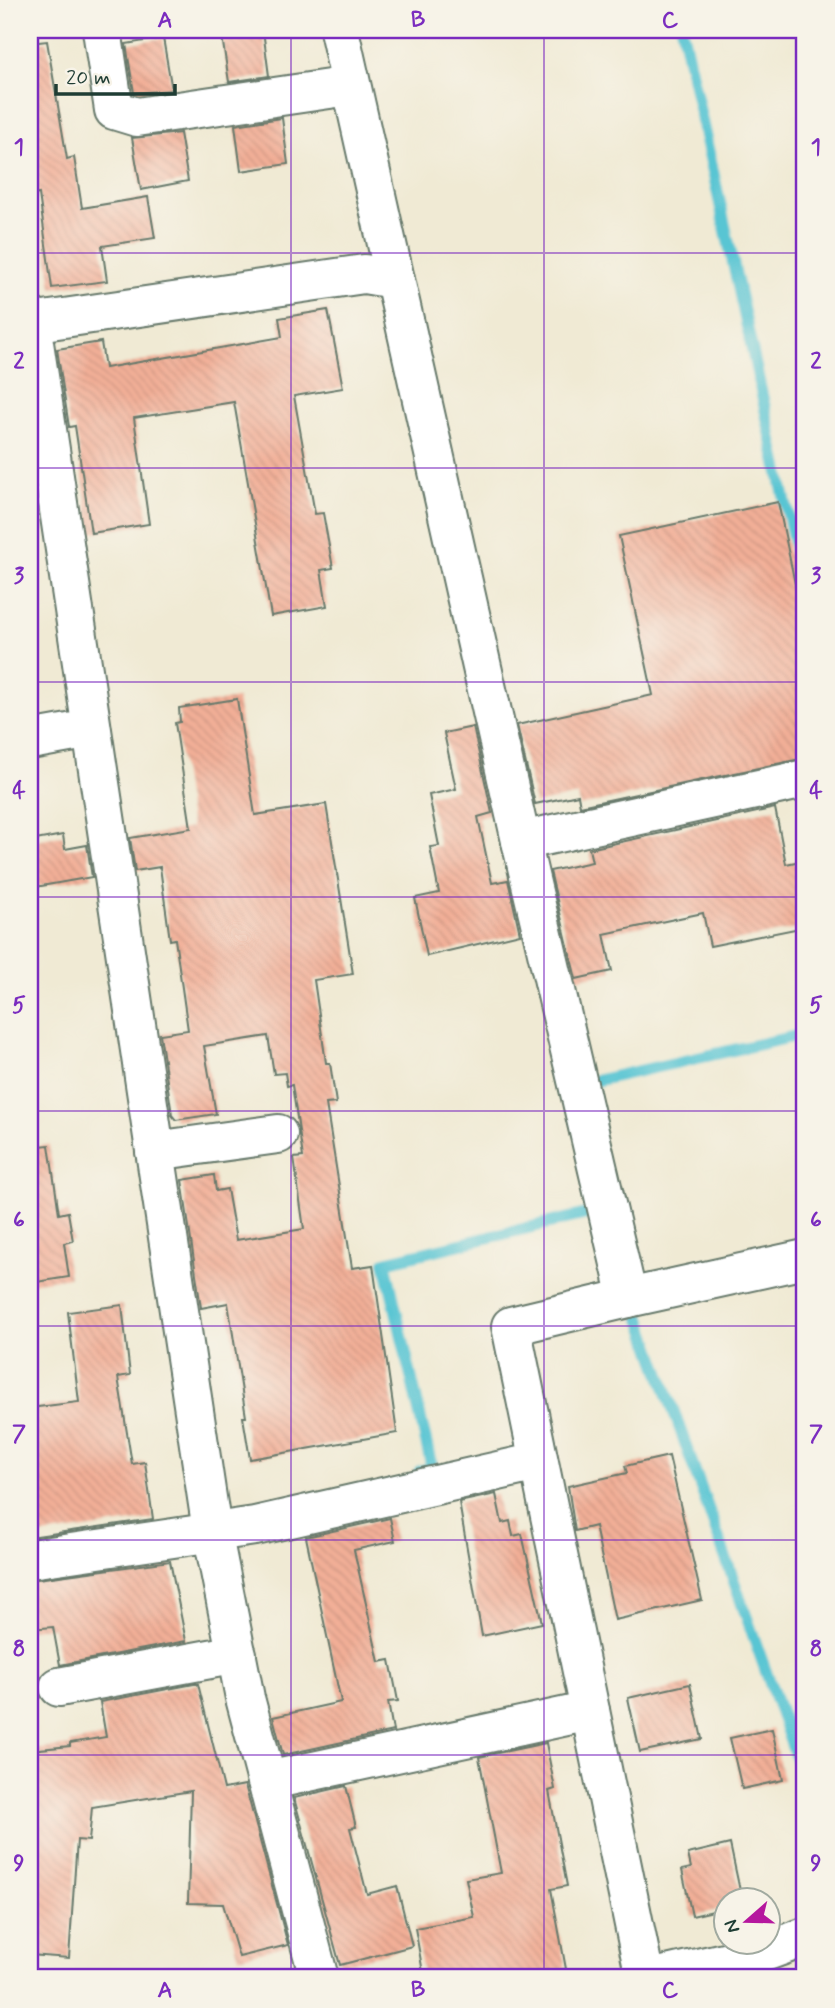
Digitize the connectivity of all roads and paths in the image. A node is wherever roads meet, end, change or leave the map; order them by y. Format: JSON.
{"nodes":[{"id":1,"x":102,"y":30,"type":"edge"},
{"id":2,"x":339,"y":30,"type":"edge"},
{"id":3,"x":350,"y":86,"type":"junction"},
{"id":4,"x":394,"y":279,"type":"junction"},
{"id":5,"x":30,"y":321,"type":"edge"},
{"id":6,"x":91,"y":729,"type":"junction"},
{"id":7,"x":30,"y":740,"type":"edge"},
{"id":8,"x":805,"y":779,"type":"edge"},
{"id":9,"x":521,"y":841,"type":"junction"},
{"id":10,"x":278,"y":1134,"type":"dead end"},
{"id":11,"x":155,"y":1151,"type":"junction"},
{"id":12,"x":805,"y":1259,"type":"edge"},
{"id":13,"x":628,"y":1298,"type":"junction"},
{"id":14,"x":538,"y":1462,"type":"junction"},
{"id":15,"x":212,"y":1531,"type":"junction"},
{"id":16,"x":30,"y":1559,"type":"edge"},
{"id":17,"x":237,"y":1654,"type":"junction"},
{"id":18,"x":59,"y":1687,"type":"dead end"},
{"id":19,"x":590,"y":1711,"type":"junction"},
{"id":20,"x":267,"y":1782,"type":"junction"},
{"id":21,"x":805,"y":1937,"type":"edge"},
{"id":22,"x":663,"y":1977,"type":"edge"},
{"id":23,"x":319,"y":1978,"type":"edge"}],
"edges":[{"from":1,"to":3,"type":"street"},
{"from":2,"to":3,"type":"street"},
{"from":3,"to":4,"type":"street"},
{"from":4,"to":5,"type":"street"},
{"from":4,"to":9,"type":"street"},
{"from":5,"to":6,"type":"street"},
{"from":6,"to":7,"type":"street"},
{"from":6,"to":11,"type":"street"},
{"from":8,"to":9,"type":"street"},
{"from":9,"to":13,"type":"street"},
{"from":10,"to":11,"type":"street"},
{"from":11,"to":15,"type":"street"},
{"from":12,"to":13,"type":"street"},
{"from":13,"to":14,"type":"street"},
{"from":14,"to":15,"type":"street"},
{"from":14,"to":19,"type":"street"},
{"from":15,"to":16,"type":"street"},
{"from":15,"to":17,"type":"street"},
{"from":17,"to":18,"type":"street"},
{"from":17,"to":20,"type":"street"},
{"from":19,"to":20,"type":"street"},
{"from":19,"to":22,"type":"street"},
{"from":20,"to":23,"type":"street"},
{"from":21,"to":22,"type":"street"}]}
